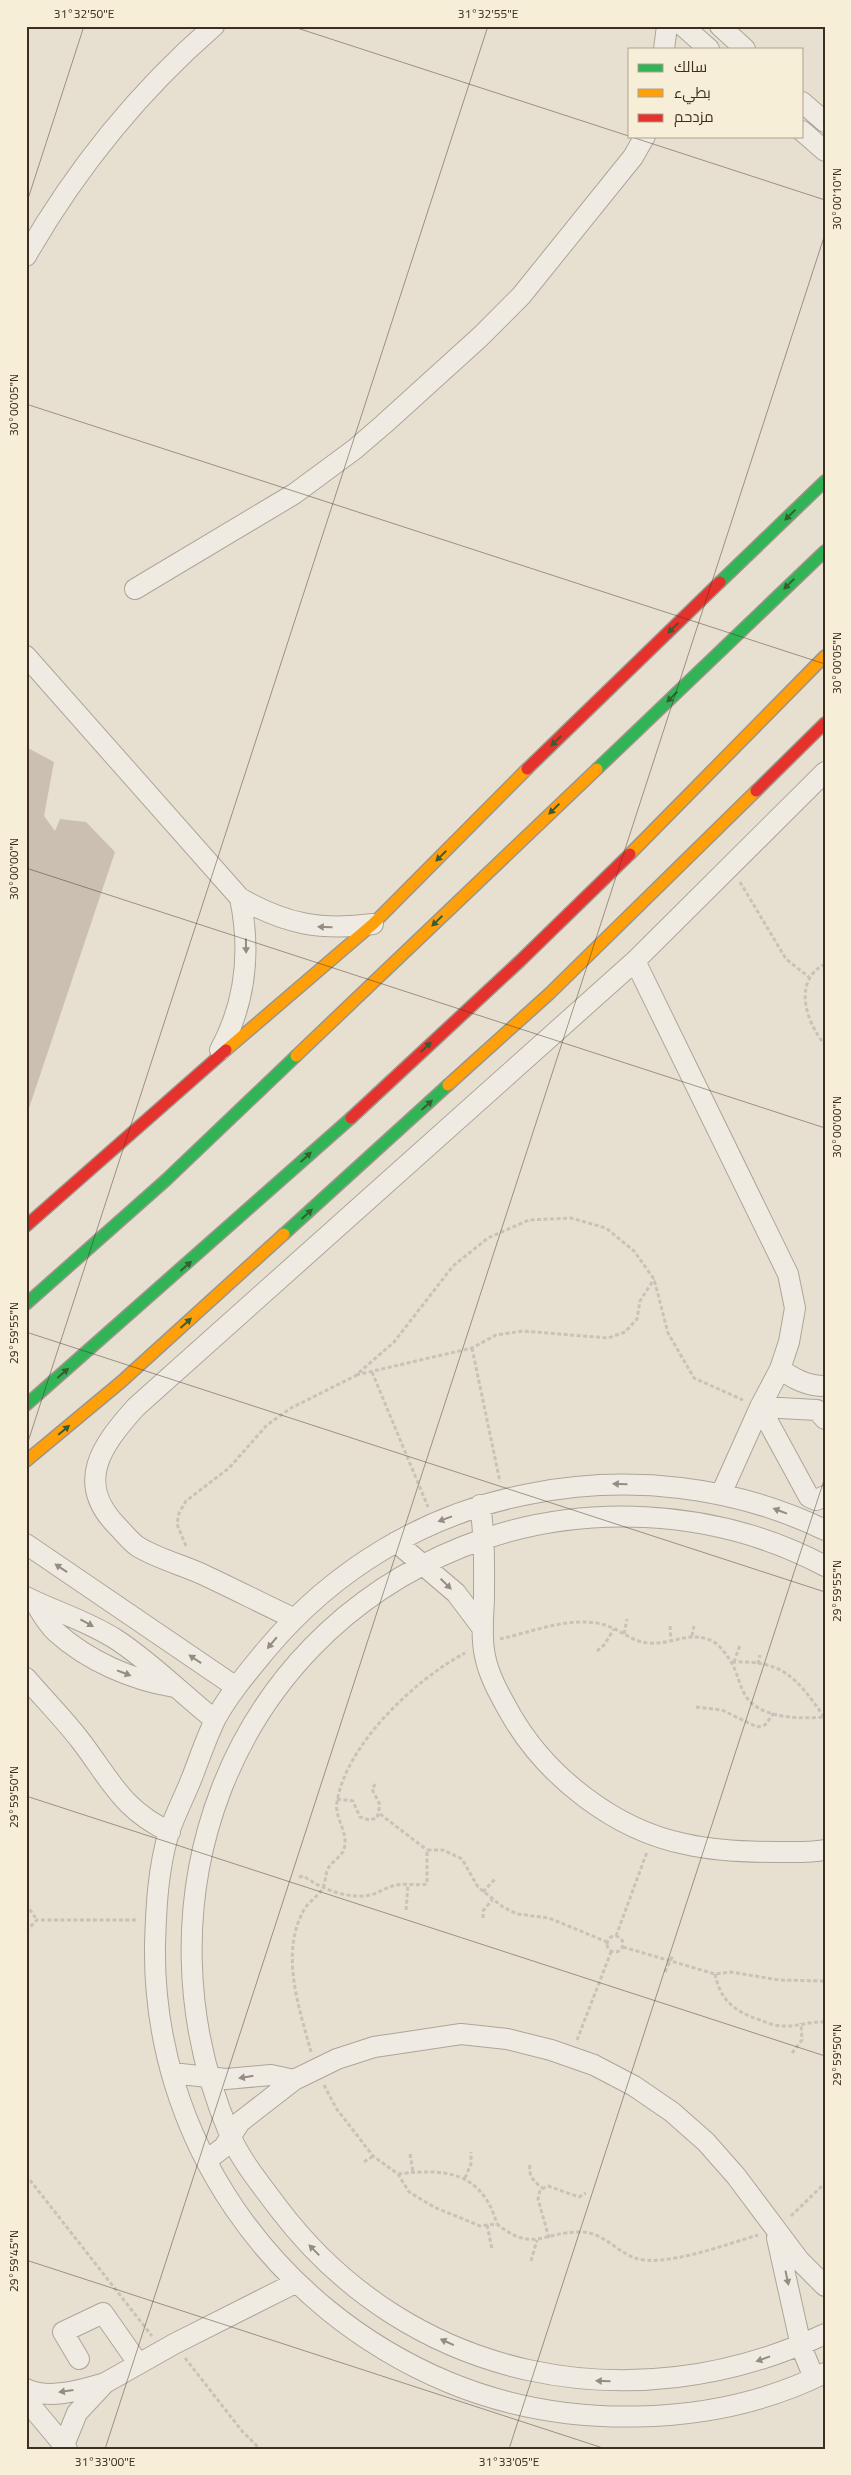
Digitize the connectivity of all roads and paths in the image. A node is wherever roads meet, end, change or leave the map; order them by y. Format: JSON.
{"nodes":[{"id":1,"x":214,"y":26,"type":"edge"},
{"id":2,"x":667,"y":26,"type":"edge"},
{"id":3,"x":683,"y":26,"type":"edge"},
{"id":4,"x":720,"y":26,"type":"edge"},
{"id":5,"x":664,"y":48,"type":"edge"},
{"id":6,"x":708,"y":48,"type":"edge"},
{"id":7,"x":743,"y":48,"type":"edge"},
{"id":8,"x":804,"y":104,"type":"edge"},
{"id":9,"x":825,"y":122,"type":"edge"},
{"id":10,"x":804,"y":134,"type":"edge"},
{"id":11,"x":644,"y":138,"type":"edge"},
{"id":12,"x":825,"y":151,"type":"edge"},
{"id":13,"x":26,"y":256,"type":"edge"},
{"id":14,"x":825,"y":481,"type":"edge"},
{"id":15,"x":825,"y":551,"type":"edge"},
{"id":16,"x":134,"y":589,"type":"dead end"},
{"id":17,"x":26,"y":656,"type":"edge"},
{"id":18,"x":825,"y":656,"type":"edge"},
{"id":19,"x":825,"y":723,"type":"edge"},
{"id":20,"x":825,"y":772,"type":"edge"},
{"id":21,"x":731,"y":865,"type":"junction"},
{"id":22,"x":240,"y":898,"type":"junction"},
{"id":23,"x":373,"y":924,"type":"junction"},
{"id":24,"x":635,"y":961,"type":"junction"},
{"id":25,"x":825,"y":964,"type":"edge"},
{"id":26,"x":810,"y":977,"type":"junction"},
{"id":27,"x":825,"y":1045,"type":"edge"},
{"id":28,"x":215,"y":1059,"type":"junction"},
{"id":29,"x":26,"y":1226,"type":"edge"},
{"id":30,"x":654,"y":1279,"type":"junction"},
{"id":31,"x":26,"y":1304,"type":"edge"},
{"id":32,"x":472,"y":1348,"type":"junction"},
{"id":33,"x":780,"y":1370,"type":"junction"},
{"id":34,"x":372,"y":1372,"type":"junction"},
{"id":35,"x":356,"y":1376,"type":"junction"},
{"id":36,"x":825,"y":1386,"type":"edge"},
{"id":37,"x":26,"y":1405,"type":"edge"},
{"id":38,"x":760,"y":1407,"type":"junction"},
{"id":39,"x":825,"y":1419,"type":"edge"},
{"id":40,"x":26,"y":1461,"type":"edge"},
{"id":41,"x":721,"y":1494,"type":"junction"},
{"id":42,"x":825,"y":1496,"type":"edge"},
{"id":43,"x":503,"y":1499,"type":"junction"},
{"id":44,"x":480,"y":1505,"type":"junction"},
{"id":45,"x":434,"y":1522,"type":"junction"},
{"id":46,"x":820,"y":1523,"type":"edge"},
{"id":47,"x":485,"y":1538,"type":"junction"},
{"id":48,"x":396,"y":1542,"type":"junction"},
{"id":49,"x":28,"y":1549,"type":"edge"},
{"id":50,"x":422,"y":1564,"type":"junction"},
{"id":51,"x":825,"y":1566,"type":"edge"},
{"id":52,"x":204,"y":1575,"type":"junction"},
{"id":53,"x":30,"y":1599,"type":"edge"},
{"id":54,"x":293,"y":1618,"type":"junction"},
{"id":55,"x":627,"y":1618,"type":"dead end"},
{"id":56,"x":670,"y":1626,"type":"dead end"},
{"id":57,"x":694,"y":1626,"type":"dead end"},
{"id":58,"x":614,"y":1629,"type":"junction"},
{"id":59,"x":624,"y":1634,"type":"junction"},
{"id":60,"x":483,"y":1636,"type":"junction"},
{"id":61,"x":692,"y":1636,"type":"junction"},
{"id":62,"x":671,"y":1640,"type":"junction"},
{"id":63,"x":740,"y":1645,"type":"dead end"},
{"id":64,"x":597,"y":1651,"type":"dead end"},
{"id":65,"x":760,"y":1655,"type":"dead end"},
{"id":66,"x":733,"y":1662,"type":"junction"},
{"id":67,"x":758,"y":1664,"type":"junction"},
{"id":68,"x":26,"y":1678,"type":"edge"},
{"id":69,"x":174,"y":1687,"type":"junction"},
{"id":70,"x":236,"y":1687,"type":"junction"},
{"id":71,"x":696,"y":1707,"type":"dead end"},
{"id":72,"x":774,"y":1713,"type":"junction"},
{"id":73,"x":824,"y":1717,"type":"edge"},
{"id":74,"x":215,"y":1720,"type":"junction"},
{"id":75,"x":376,"y":1783,"type":"dead end"},
{"id":76,"x":337,"y":1799,"type":"junction"},
{"id":77,"x":380,"y":1814,"type":"junction"},
{"id":78,"x":170,"y":1832,"type":"junction"},
{"id":79,"x":653,"y":1834,"type":"junction"},
{"id":80,"x":427,"y":1850,"type":"junction"},
{"id":81,"x":825,"y":1850,"type":"edge"},
{"id":82,"x":299,"y":1877,"type":"dead end"},
{"id":83,"x":495,"y":1879,"type":"dead end"},
{"id":84,"x":408,"y":1885,"type":"junction"},
{"id":85,"x":323,"y":1888,"type":"junction"},
{"id":86,"x":483,"y":1892,"type":"junction"},
{"id":87,"x":492,"y":1900,"type":"junction"},
{"id":88,"x":26,"y":1904,"type":"edge"},
{"id":89,"x":406,"y":1910,"type":"dead end"},
{"id":90,"x":482,"y":1918,"type":"dead end"},
{"id":91,"x":37,"y":1920,"type":"junction"},
{"id":92,"x":156,"y":1920,"type":"junction"},
{"id":93,"x":26,"y":1931,"type":"edge"},
{"id":94,"x":616,"y":1936,"type":"junction"},
{"id":95,"x":607,"y":1942,"type":"junction"},
{"id":96,"x":622,"y":1947,"type":"junction"},
{"id":97,"x":611,"y":1952,"type":"junction"},
{"id":98,"x":673,"y":1954,"type":"dead end"},
{"id":99,"x":670,"y":1961,"type":"junction"},
{"id":100,"x":665,"y":1972,"type":"dead end"},
{"id":101,"x":715,"y":1974,"type":"junction"},
{"id":102,"x":825,"y":1981,"type":"edge"},
{"id":103,"x":825,"y":2022,"type":"edge"},
{"id":104,"x":801,"y":2024,"type":"junction"},
{"id":105,"x":792,"y":2053,"type":"dead end"},
{"id":106,"x":570,"y":2057,"type":"junction"},
{"id":107,"x":316,"y":2069,"type":"junction"},
{"id":108,"x":172,"y":2073,"type":"junction"},
{"id":109,"x":210,"y":2078,"type":"junction"},
{"id":110,"x":294,"y":2080,"type":"junction"},
{"id":111,"x":231,"y":2138,"type":"junction"},
{"id":112,"x":472,"y":2152,"type":"dead end"},
{"id":113,"x":410,"y":2154,"type":"dead end"},
{"id":114,"x":373,"y":2156,"type":"junction"},
{"id":115,"x":206,"y":2161,"type":"junction"},
{"id":116,"x":364,"y":2162,"type":"dead end"},
{"id":117,"x":530,"y":2165,"type":"dead end"},
{"id":118,"x":413,"y":2172,"type":"junction"},
{"id":119,"x":398,"y":2174,"type":"junction"},
{"id":120,"x":26,"y":2175,"type":"edge"},
{"id":121,"x":465,"y":2178,"type":"junction"},
{"id":122,"x":825,"y":2183,"type":"edge"},
{"id":123,"x":542,"y":2188,"type":"junction"},
{"id":124,"x":586,"y":2193,"type":"dead end"},
{"id":125,"x":497,"y":2224,"type":"junction"},
{"id":126,"x":487,"y":2225,"type":"junction"},
{"id":127,"x":775,"y":2231,"type":"junction"},
{"id":128,"x":549,"y":2238,"type":"junction"},
{"id":129,"x":537,"y":2240,"type":"junction"},
{"id":130,"x":492,"y":2249,"type":"dead end"},
{"id":131,"x":531,"y":2261,"type":"dead end"},
{"id":132,"x":296,"y":2282,"type":"junction"},
{"id":133,"x":825,"y":2286,"type":"edge"},
{"id":134,"x":825,"y":2334,"type":"edge"},
{"id":135,"x":801,"y":2346,"type":"junction"},
{"id":136,"x":168,"y":2347,"type":"junction"},
{"id":137,"x":78,"y":2359,"type":"dead end"},
{"id":138,"x":138,"y":2363,"type":"junction"},
{"id":139,"x":820,"y":2375,"type":"edge"},
{"id":140,"x":105,"y":2383,"type":"junction"},
{"id":141,"x":26,"y":2389,"type":"edge"},
{"id":142,"x":26,"y":2400,"type":"edge"},
{"id":143,"x":65,"y":2447,"type":"edge"},
{"id":144,"x":260,"y":2449,"type":"edge"}],
"edges":[{"from":1,"to":13,"type":"street"},
{"from":2,"to":5,"type":"street"},
{"from":3,"to":6,"type":"street"},
{"from":4,"to":7,"type":"street"},
{"from":8,"to":9,"type":"street"},
{"from":10,"to":12,"type":"street"},
{"from":11,"to":16,"type":"street"},
{"from":14,"to":23,"type":"main road","one_way":true},
{"from":15,"to":31,"type":"main road","one_way":true},
{"from":17,"to":22,"type":"street"},
{"from":37,"to":18,"type":"main road","one_way":true},
{"from":40,"to":19,"type":"main road","one_way":true},
{"from":20,"to":21,"type":"street"},
{"from":21,"to":24,"type":"street"},
{"from":21,"to":26,"type":"path"},
{"from":23,"to":22,"type":"street","one_way":true},
{"from":22,"to":28,"type":"street","one_way":true},
{"from":23,"to":28,"type":"main road"},
{"from":24,"to":33,"type":"street"},
{"from":24,"to":52,"type":"street"},
{"from":25,"to":26,"type":"path"},
{"from":26,"to":27,"type":"path"},
{"from":28,"to":29,"type":"main road"},
{"from":30,"to":32,"type":"path"},
{"from":30,"to":35,"type":"path"},
{"from":30,"to":38,"type":"path"},
{"from":32,"to":34,"type":"path"},
{"from":32,"to":43,"type":"path"},
{"from":33,"to":36,"type":"street"},
{"from":33,"to":38,"type":"street"},
{"from":34,"to":35,"type":"path"},
{"from":34,"to":45,"type":"path"},
{"from":35,"to":52,"type":"path"},
{"from":38,"to":39,"type":"street"},
{"from":38,"to":41,"type":"street"},
{"from":38,"to":42,"type":"street"},
{"from":41,"to":43,"type":"street","one_way":true},
{"from":46,"to":41,"type":"street","one_way":true},
{"from":43,"to":44,"type":"street"},
{"from":44,"to":45,"type":"street","one_way":true},
{"from":44,"to":47,"type":"street"},
{"from":45,"to":48,"type":"street"},
{"from":47,"to":50,"type":"street"},
{"from":47,"to":51,"type":"street"},
{"from":47,"to":60,"type":"street"},
{"from":48,"to":50,"type":"street"},
{"from":48,"to":54,"type":"street"},
{"from":70,"to":49,"type":"street","one_way":true},
{"from":50,"to":60,"type":"street","one_way":true},
{"from":50,"to":109,"type":"street"},
{"from":52,"to":54,"type":"street"},
{"from":53,"to":69,"type":"street","one_way":true},
{"from":53,"to":69,"type":"street","one_way":true},
{"from":54,"to":70,"type":"street","one_way":true},
{"from":55,"to":59,"type":"path"},
{"from":56,"to":62,"type":"path"},
{"from":57,"to":61,"type":"path"},
{"from":58,"to":59,"type":"path"},
{"from":58,"to":60,"type":"path"},
{"from":58,"to":64,"type":"path"},
{"from":59,"to":62,"type":"path"},
{"from":60,"to":76,"type":"path"},
{"from":60,"to":79,"type":"street"},
{"from":61,"to":62,"type":"path"},
{"from":61,"to":66,"type":"path"},
{"from":63,"to":66,"type":"path"},
{"from":65,"to":67,"type":"path"},
{"from":66,"to":67,"type":"path"},
{"from":66,"to":72,"type":"path"},
{"from":67,"to":73,"type":"path"},
{"from":68,"to":78,"type":"street"},
{"from":69,"to":74,"type":"street"},
{"from":70,"to":74,"type":"street"},
{"from":71,"to":72,"type":"path"},
{"from":72,"to":73,"type":"path"},
{"from":74,"to":78,"type":"street"},
{"from":75,"to":77,"type":"path"},
{"from":76,"to":77,"type":"path"},
{"from":76,"to":85,"type":"path"},
{"from":77,"to":80,"type":"path"},
{"from":78,"to":92,"type":"street"},
{"from":79,"to":81,"type":"street"},
{"from":79,"to":94,"type":"path"},
{"from":80,"to":84,"type":"path"},
{"from":80,"to":86,"type":"path"},
{"from":82,"to":85,"type":"path"},
{"from":83,"to":86,"type":"path"},
{"from":84,"to":85,"type":"path"},
{"from":84,"to":89,"type":"path"},
{"from":85,"to":107,"type":"path"},
{"from":86,"to":87,"type":"path"},
{"from":87,"to":90,"type":"path"},
{"from":87,"to":95,"type":"path"},
{"from":88,"to":91,"type":"path"},
{"from":91,"to":92,"type":"path"},
{"from":91,"to":93,"type":"path"},
{"from":92,"to":108,"type":"street"},
{"from":94,"to":95,"type":"path"},
{"from":94,"to":96,"type":"path"},
{"from":95,"to":97,"type":"path"},
{"from":96,"to":97,"type":"path"},
{"from":96,"to":99,"type":"path"},
{"from":97,"to":106,"type":"path"},
{"from":98,"to":99,"type":"path"},
{"from":99,"to":100,"type":"path"},
{"from":99,"to":101,"type":"path"},
{"from":101,"to":102,"type":"path"},
{"from":101,"to":104,"type":"path"},
{"from":103,"to":104,"type":"path"},
{"from":104,"to":105,"type":"path"},
{"from":106,"to":107,"type":"street"},
{"from":106,"to":127,"type":"street"},
{"from":107,"to":110,"type":"street"},
{"from":107,"to":114,"type":"path"},
{"from":108,"to":109,"type":"street"},
{"from":108,"to":115,"type":"street"},
{"from":110,"to":109,"type":"street","one_way":true},
{"from":109,"to":111,"type":"street"},
{"from":110,"to":111,"type":"street"},
{"from":111,"to":115,"type":"street"},
{"from":135,"to":111,"type":"street","one_way":true},
{"from":112,"to":121,"type":"path"},
{"from":113,"to":118,"type":"path"},
{"from":114,"to":116,"type":"path"},
{"from":114,"to":119,"type":"path"},
{"from":115,"to":132,"type":"street"},
{"from":117,"to":123,"type":"path"},
{"from":118,"to":119,"type":"path"},
{"from":118,"to":121,"type":"path"},
{"from":119,"to":126,"type":"path"},
{"from":120,"to":136,"type":"path"},
{"from":121,"to":125,"type":"path"},
{"from":122,"to":127,"type":"path"},
{"from":123,"to":124,"type":"path"},
{"from":123,"to":128,"type":"path"},
{"from":125,"to":126,"type":"path"},
{"from":125,"to":129,"type":"path"},
{"from":126,"to":130,"type":"path"},
{"from":127,"to":128,"type":"path"},
{"from":127,"to":133,"type":"street"},
{"from":127,"to":135,"type":"street","one_way":true},
{"from":128,"to":129,"type":"path"},
{"from":129,"to":131,"type":"path"},
{"from":132,"to":136,"type":"street"},
{"from":132,"to":139,"type":"street"},
{"from":134,"to":135,"type":"street"},
{"from":135,"to":139,"type":"street"},
{"from":136,"to":138,"type":"street"},
{"from":136,"to":144,"type":"path"},
{"from":137,"to":138,"type":"street"},
{"from":138,"to":140,"type":"street"},
{"from":140,"to":141,"type":"street","one_way":true},
{"from":140,"to":143,"type":"street"},
{"from":142,"to":143,"type":"street"}]}
